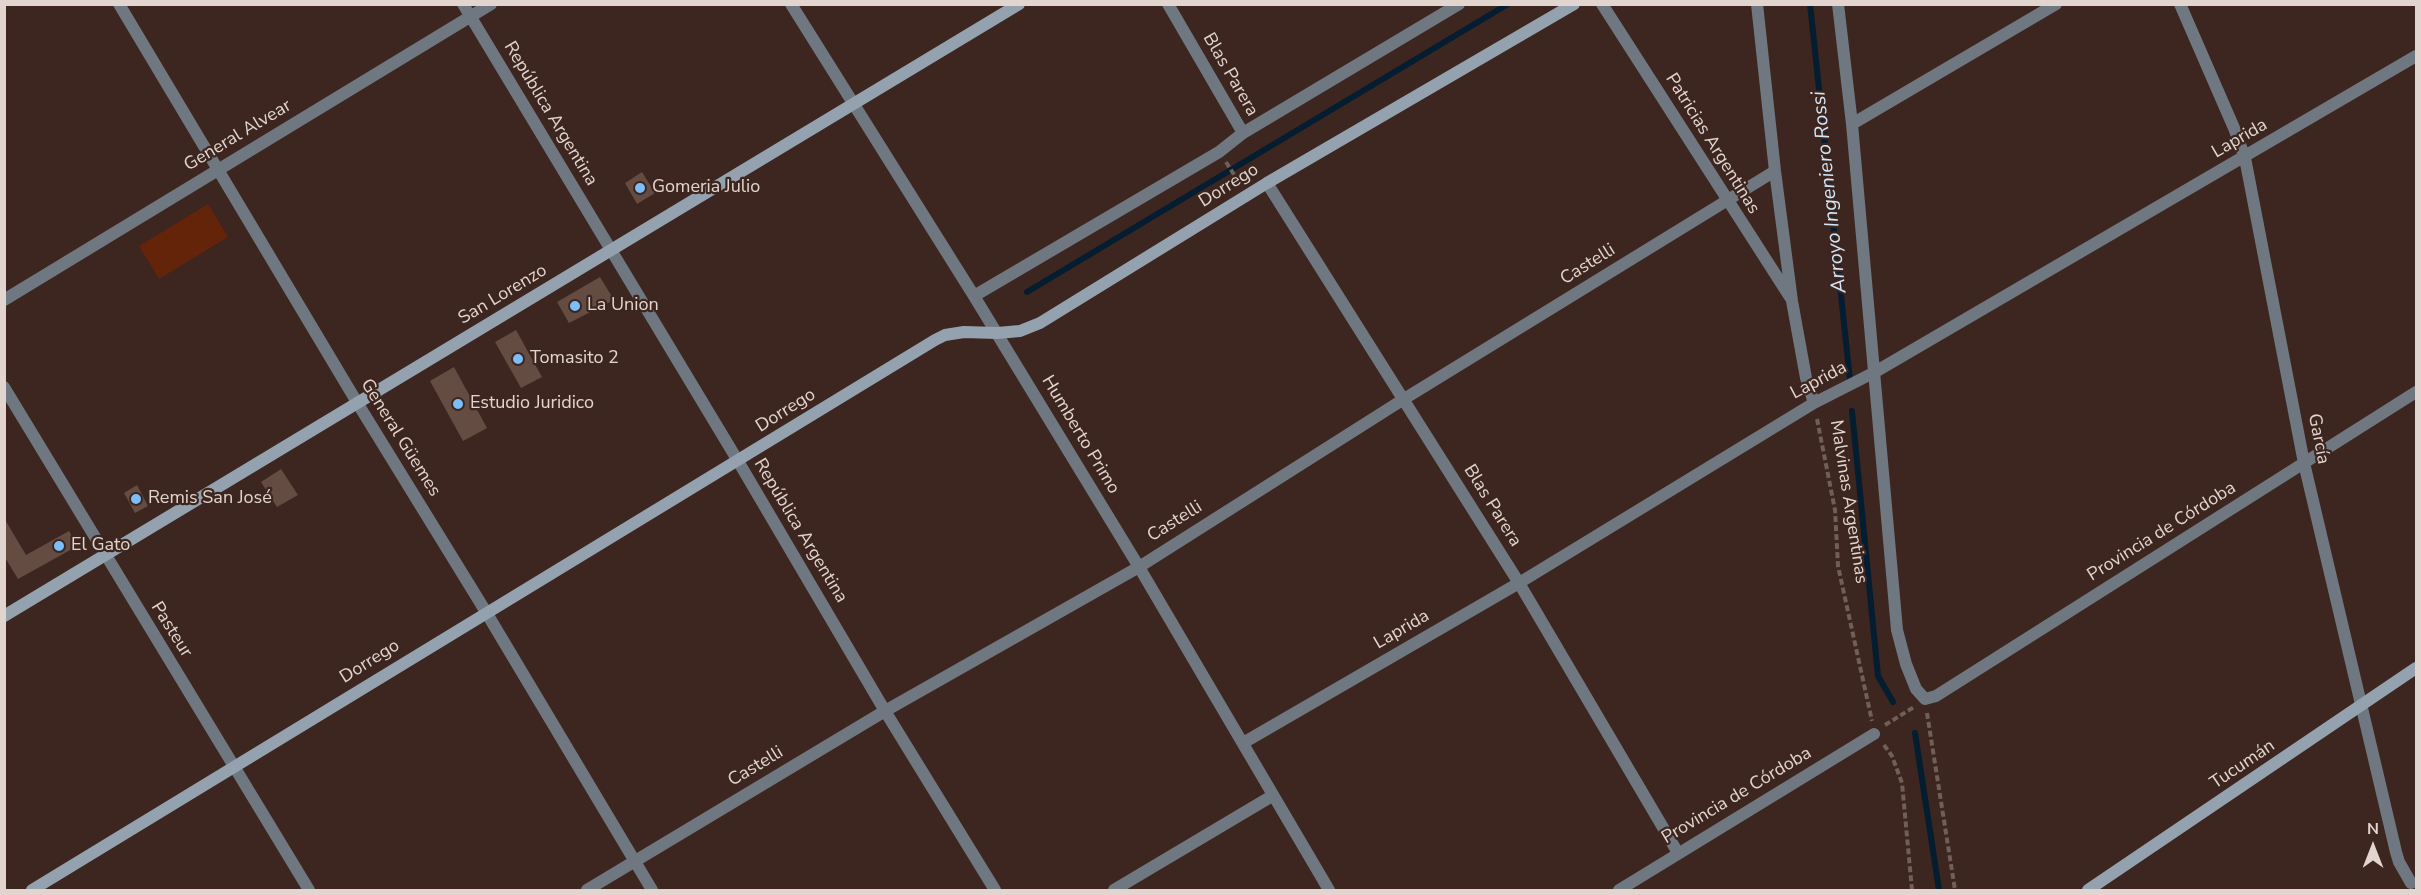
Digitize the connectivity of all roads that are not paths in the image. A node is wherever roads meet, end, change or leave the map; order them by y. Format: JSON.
{"nodes":[{"id":1,"x":119,"y":4,"type":"edge"},
{"id":2,"x":462,"y":4,"type":"edge"},
{"id":3,"x":491,"y":4,"type":"edge"},
{"id":4,"x":791,"y":4,"type":"edge"},
{"id":5,"x":1019,"y":4,"type":"edge"},
{"id":6,"x":1168,"y":4,"type":"edge"},
{"id":7,"x":1459,"y":4,"type":"edge"},
{"id":8,"x":1574,"y":4,"type":"edge"},
{"id":9,"x":1602,"y":4,"type":"edge"},
{"id":10,"x":1757,"y":4,"type":"edge"},
{"id":11,"x":1838,"y":4,"type":"edge"},
{"id":12,"x":2056,"y":4,"type":"edge"},
{"id":13,"x":2180,"y":4,"type":"edge"},
{"id":14,"x":470,"y":17,"type":"junction"},
{"id":15,"x":2416,"y":56,"type":"edge"},
{"id":16,"x":853,"y":104,"type":"junction"},
{"id":17,"x":1852,"y":124,"type":"junction"},
{"id":18,"x":1243,"y":133,"type":"junction"},
{"id":19,"x":2245,"y":158,"type":"junction"},
{"id":20,"x":217,"y":170,"type":"junction"},
{"id":21,"x":1775,"y":171,"type":"junction"},
{"id":22,"x":1267,"y":183,"type":"junction"},
{"id":23,"x":1726,"y":200,"type":"junction"},
{"id":24,"x":611,"y":251,"type":"junction"},
{"id":25,"x":974,"y":296,"type":"junction"},
{"id":26,"x":4,"y":300,"type":"edge"},
{"id":27,"x":1792,"y":301,"type":"junction"},
{"id":28,"x":997,"y":333,"type":"junction"},
{"id":29,"x":1875,"y":372,"type":"junction"},
{"id":30,"x":4,"y":387,"type":"edge"},
{"id":31,"x":2416,"y":392,"type":"edge"},
{"id":32,"x":1404,"y":399,"type":"junction"},
{"id":33,"x":1814,"y":403,"type":"junction"},
{"id":34,"x":357,"y":404,"type":"junction"},
{"id":35,"x":738,"y":461,"type":"junction"},
{"id":36,"x":2304,"y":463,"type":"junction"},
{"id":37,"x":105,"y":556,"type":"junction"},
{"id":38,"x":1139,"y":567,"type":"junction"},
{"id":39,"x":1519,"y":583,"type":"junction"},
{"id":40,"x":486,"y":612,"type":"junction"},
{"id":41,"x":4,"y":616,"type":"edge"},
{"id":42,"x":2416,"y":668,"type":"edge"},
{"id":43,"x":1924,"y":699,"type":"joint"},
{"id":44,"x":2360,"y":707,"type":"junction"},
{"id":45,"x":885,"y":711,"type":"junction"},
{"id":46,"x":1874,"y":734,"type":"road end"},
{"id":47,"x":1243,"y":743,"type":"junction"},
{"id":48,"x":235,"y":766,"type":"junction"},
{"id":49,"x":1272,"y":796,"type":"junction"},
{"id":50,"x":1678,"y":853,"type":"junction"},
{"id":51,"x":634,"y":860,"type":"junction"},
{"id":52,"x":2410,"y":884,"type":"edge"},
{"id":53,"x":32,"y":891,"type":"edge"},
{"id":54,"x":309,"y":891,"type":"edge"},
{"id":55,"x":587,"y":891,"type":"edge"},
{"id":56,"x":652,"y":891,"type":"edge"},
{"id":57,"x":995,"y":891,"type":"edge"},
{"id":58,"x":1114,"y":891,"type":"edge"},
{"id":59,"x":1329,"y":891,"type":"edge"},
{"id":60,"x":1619,"y":891,"type":"edge"},
{"id":61,"x":2088,"y":891,"type":"edge"}],
"edges":[{"from":1,"to":20,"type":"street","name":"General Güemes"},
{"from":2,"to":14,"type":"street","name":"República Argentina"},
{"from":3,"to":14,"type":"street","name":"General Alvear"},
{"from":4,"to":16,"type":"street","name":"Humberto Primo"},
{"from":5,"to":16,"type":"street","name":"San Lorenzo"},
{"from":6,"to":18,"type":"street","name":"Blas Parera"},
{"from":7,"to":18,"type":"street","name":"Dorrego"},
{"from":8,"to":22,"type":"street","name":"Dorrego"},
{"from":9,"to":23,"type":"street","name":"Patricias Argentinas"},
{"from":10,"to":21,"type":"street","name":"Malvinas Argentinas"},
{"from":11,"to":17,"type":"street","name":"Malvinas Argentinas"},
{"from":12,"to":17,"type":"street"},
{"from":13,"to":19,"type":"street","name":"García"},
{"from":14,"to":20,"type":"street","name":"General Alvear"},
{"from":14,"to":24,"type":"street","name":"República Argentina"},
{"from":15,"to":19,"type":"street","name":"Laprida"},
{"from":16,"to":24,"type":"street","name":"San Lorenzo"},
{"from":16,"to":25,"type":"street","name":"Humberto Primo"},
{"from":17,"to":29,"type":"street","name":"Malvinas Argentinas"},
{"from":18,"to":25,"type":"street","name":"Dorrego"},
{"from":19,"to":29,"type":"street","name":"Laprida"},
{"from":19,"to":36,"type":"street","name":"García"},
{"from":20,"to":26,"type":"street","name":"General Alvear"},
{"from":20,"to":34,"type":"street","name":"General Güemes"},
{"from":21,"to":23,"type":"street","name":"Castelli"},
{"from":21,"to":27,"type":"street","name":"Malvinas Argentinas"},
{"from":22,"to":28,"type":"street","name":"Dorrego"},
{"from":22,"to":32,"type":"street","name":"Blas Parera"},
{"from":23,"to":27,"type":"street","name":"Patricias Argentinas"},
{"from":23,"to":32,"type":"street","name":"Castelli"},
{"from":24,"to":34,"type":"street","name":"San Lorenzo"},
{"from":24,"to":35,"type":"street","name":"República Argentina"},
{"from":25,"to":28,"type":"street","name":"Humberto Primo"},
{"from":27,"to":33,"type":"street","name":"Malvinas Argentinas"},
{"from":28,"to":35,"type":"street","name":"Dorrego"},
{"from":28,"to":38,"type":"street","name":"Humberto Primo"},
{"from":29,"to":33,"type":"street","name":"Laprida"},
{"from":29,"to":43,"type":"street","name":"Malvinas Argentinas"},
{"from":30,"to":37,"type":"street","name":"Pasteur"},
{"from":31,"to":36,"type":"street","name":"Provincia de Córdoba"},
{"from":32,"to":38,"type":"street","name":"Castelli"},
{"from":32,"to":39,"type":"street","name":"Blas Parera"},
{"from":33,"to":39,"type":"street","name":"Laprida"},
{"from":34,"to":37,"type":"street","name":"San Lorenzo"},
{"from":34,"to":40,"type":"street","name":"General Güemes"},
{"from":35,"to":40,"type":"street","name":"Dorrego"},
{"from":35,"to":45,"type":"street","name":"República Argentina"},
{"from":36,"to":43,"type":"street","name":"Provincia de Córdoba"},
{"from":36,"to":44,"type":"street","name":"García"},
{"from":37,"to":41,"type":"street","name":"San Lorenzo"},
{"from":37,"to":48,"type":"street","name":"Pasteur"},
{"from":38,"to":45,"type":"street","name":"Castelli"},
{"from":38,"to":47,"type":"street","name":"Humberto Primo"},
{"from":39,"to":47,"type":"street","name":"Laprida"},
{"from":39,"to":50,"type":"street","name":"Blas Parera"},
{"from":40,"to":48,"type":"street","name":"Dorrego"},
{"from":40,"to":51,"type":"street","name":"General Güemes"},
{"from":42,"to":44,"type":"street","name":"Tucumán"},
{"from":44,"to":52,"type":"street","name":"García"},
{"from":44,"to":61,"type":"street","name":"Tucumán"},
{"from":45,"to":51,"type":"street","name":"Castelli"},
{"from":45,"to":57,"type":"street","name":"República Argentina"},
{"from":46,"to":50,"type":"street","name":"Provincia de Córdoba"},
{"from":47,"to":49,"type":"street","name":"Humberto Primo"},
{"from":48,"to":53,"type":"street","name":"Dorrego"},
{"from":48,"to":54,"type":"street","name":"Pasteur"},
{"from":49,"to":58,"type":"street"},
{"from":49,"to":59,"type":"street","name":"Humberto Primo"},
{"from":50,"to":60,"type":"street","name":"Provincia de Córdoba"},
{"from":51,"to":55,"type":"street","name":"Castelli"},
{"from":51,"to":56,"type":"street","name":"General Güemes"}]}
